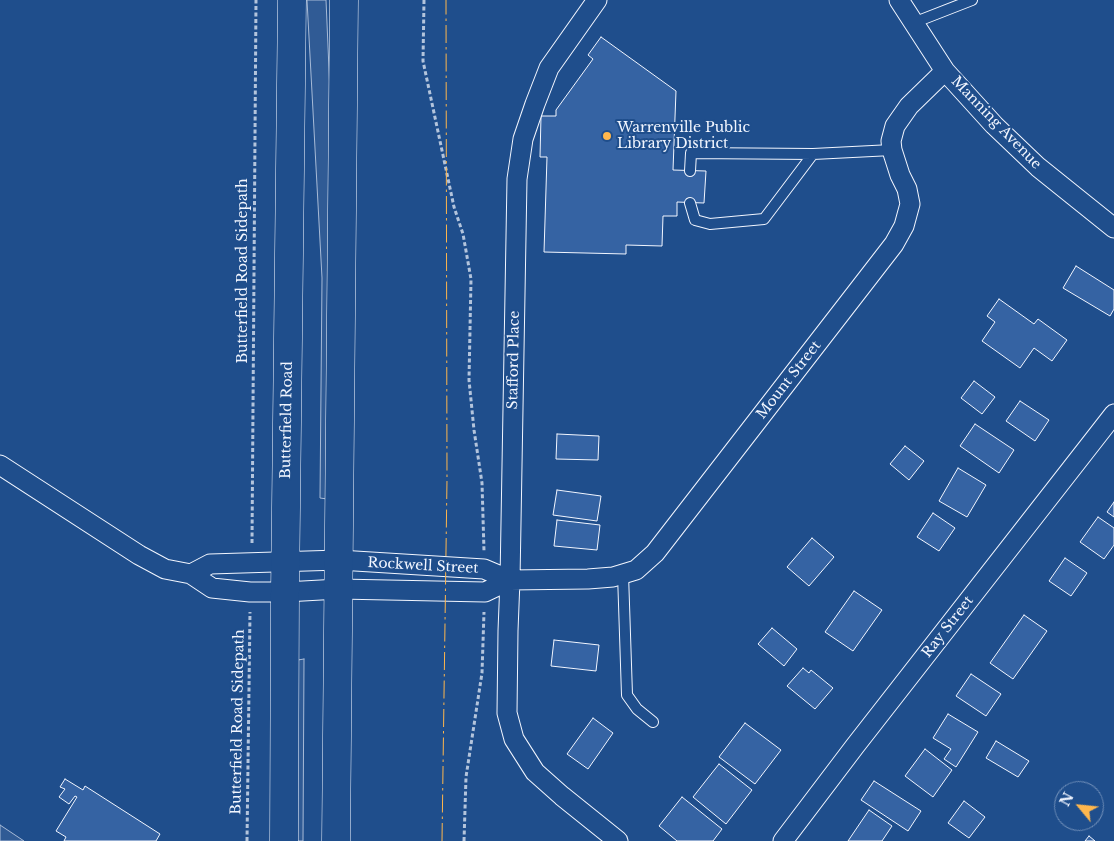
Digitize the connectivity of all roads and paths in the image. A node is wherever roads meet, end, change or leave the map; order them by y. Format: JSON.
{"nodes":[{"id":1,"x":256,"y":0,"type":"edge"},
{"id":2,"x":292,"y":0,"type":"edge"},
{"id":3,"x":344,"y":0,"type":"edge"},
{"id":4,"x":424,"y":0,"type":"edge"},
{"id":5,"x":596,"y":0,"type":"edge"},
{"id":6,"x":898,"y":0,"type":"edge"},
{"id":7,"x":972,"y":0,"type":"edge"},
{"id":8,"x":913,"y":23,"type":"junction"},
{"id":9,"x":945,"y":71,"type":"junction"},
{"id":10,"x":892,"y":150,"type":"junction"},
{"id":11,"x":813,"y":154,"type":"junction"},
{"id":12,"x":690,"y":171,"type":"dead end"},
{"id":13,"x":690,"y":203,"type":"dead end"},
{"id":14,"x":1114,"y":228,"type":"edge"},
{"id":15,"x":1114,"y":414,"type":"edge"},
{"id":16,"x":0,"y":466,"type":"edge"},
{"id":17,"x":252,"y":543,"type":"dead end"},
{"id":18,"x":338,"y":560,"type":"junction"},
{"id":19,"x":286,"y":561,"type":"junction"},
{"id":20,"x":484,"y":568,"type":"junction"},
{"id":21,"x":191,"y":574,"type":"junction"},
{"id":22,"x":624,"y":574,"type":"junction"},
{"id":23,"x":510,"y":580,"type":"junction"},
{"id":24,"x":339,"y":589,"type":"junction"},
{"id":25,"x":285,"y":592,"type":"junction"},
{"id":26,"x":484,"y":592,"type":"junction"},
{"id":27,"x":250,"y":604,"type":"dead end"},
{"id":28,"x":653,"y":722,"type":"dead end"},
{"id":29,"x":248,"y":841,"type":"edge"},
{"id":30,"x":284,"y":841,"type":"edge"},
{"id":31,"x":336,"y":841,"type":"edge"},
{"id":32,"x":464,"y":841,"type":"edge"},
{"id":33,"x":618,"y":841,"type":"edge"},
{"id":34,"x":783,"y":841,"type":"edge"}],
"edges":[{"from":1,"to":17,"type":"path","name":"Butterfield Road Sidepath"},
{"from":2,"to":19,"type":"main road","name":"Butterfield Road"},
{"from":3,"to":18,"type":"main road"},
{"from":4,"to":20,"type":"path"},
{"from":5,"to":23,"type":"street","name":"Stafford Place"},
{"from":6,"to":8,"type":"street","name":"Manning Avenue"},
{"from":7,"to":8,"type":"lane"},
{"from":8,"to":9,"type":"street","name":"Manning Avenue"},
{"from":9,"to":10,"type":"street","name":"Mount Street"},
{"from":9,"to":14,"type":"street","name":"Manning Avenue"},
{"from":10,"to":11,"type":"lane"},
{"from":10,"to":22,"type":"street","name":"Mount Street"},
{"from":11,"to":12,"type":"lane"},
{"from":11,"to":13,"type":"lane"},
{"from":15,"to":34,"type":"street","name":"Ray Street"},
{"from":16,"to":21,"type":"street","name":"Rockwell Street"},
{"from":18,"to":19,"type":"street","name":"Rockwell Street"},
{"from":18,"to":20,"type":"street","name":"Rockwell Street"},
{"from":18,"to":24,"type":"main road"},
{"from":19,"to":21,"type":"street","name":"Rockwell Street"},
{"from":19,"to":25,"type":"main road","name":"Butterfield Road"},
{"from":20,"to":23,"type":"street","name":"Rockwell Street"},
{"from":21,"to":25,"type":"street","name":"Rockwell Street"},
{"from":22,"to":23,"type":"street","name":"Mount Street"},
{"from":22,"to":28,"type":"lane"},
{"from":23,"to":26,"type":"street","name":"Rockwell Street"},
{"from":23,"to":33,"type":"street","name":"Stafford Place"},
{"from":24,"to":25,"type":"street","name":"Rockwell Street"},
{"from":24,"to":26,"type":"street","name":"Rockwell Street"},
{"from":24,"to":31,"type":"main road"},
{"from":25,"to":30,"type":"main road","name":"Butterfield Road"},
{"from":26,"to":32,"type":"path"},
{"from":27,"to":29,"type":"path","name":"Butterfield Road Sidepath"}]}
